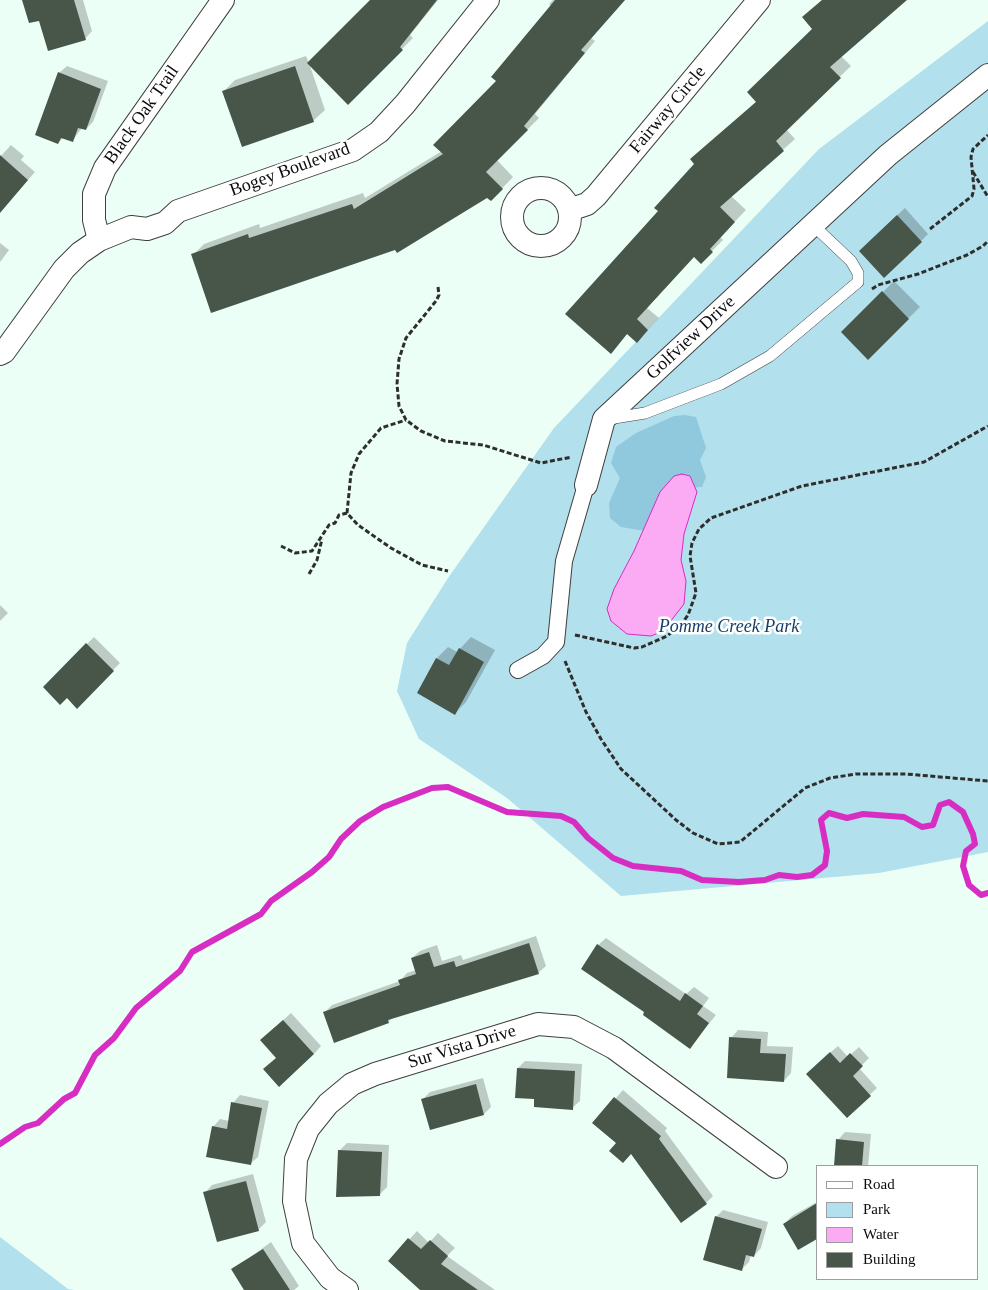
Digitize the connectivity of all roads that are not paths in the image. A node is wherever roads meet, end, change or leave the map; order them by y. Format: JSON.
{"nodes":[{"id":1,"x":223,"y":0,"type":"edge"},
{"id":2,"x":488,"y":0,"type":"edge"},
{"id":3,"x":760,"y":0,"type":"edge"},
{"id":4,"x":988,"y":75,"type":"edge"},
{"id":5,"x":569,"y":210,"type":"dead end"},
{"id":6,"x":813,"y":225,"type":"junction"},
{"id":7,"x":99,"y":240,"type":"junction"},
{"id":8,"x":0,"y":354,"type":"edge"},
{"id":9,"x":604,"y":419,"type":"junction"},
{"id":10,"x":586,"y":485,"type":"joint"},
{"id":11,"x":518,"y":670,"type":"dead end"},
{"id":12,"x":776,"y":1167,"type":"dead end"},
{"id":13,"x":347,"y":1290,"type":"edge"}],
"edges":[{"from":1,"to":7,"type":"street","name":"Black Oak Trail"},
{"from":2,"to":7,"type":"street","name":"Bogey Boulevard"},
{"from":3,"to":5,"type":"street","name":"Fairway Circle"},
{"from":4,"to":6,"type":"street","name":"Golfview Drive"},
{"from":6,"to":9,"type":"street","name":"Golfview Drive"},
{"from":6,"to":9,"type":"lane"},
{"from":7,"to":8,"type":"street","name":"Bogey Boulevard"},
{"from":9,"to":10,"type":"street"},
{"from":10,"to":11,"type":"street"},
{"from":12,"to":13,"type":"street","name":"Sur Vista Drive"}]}
